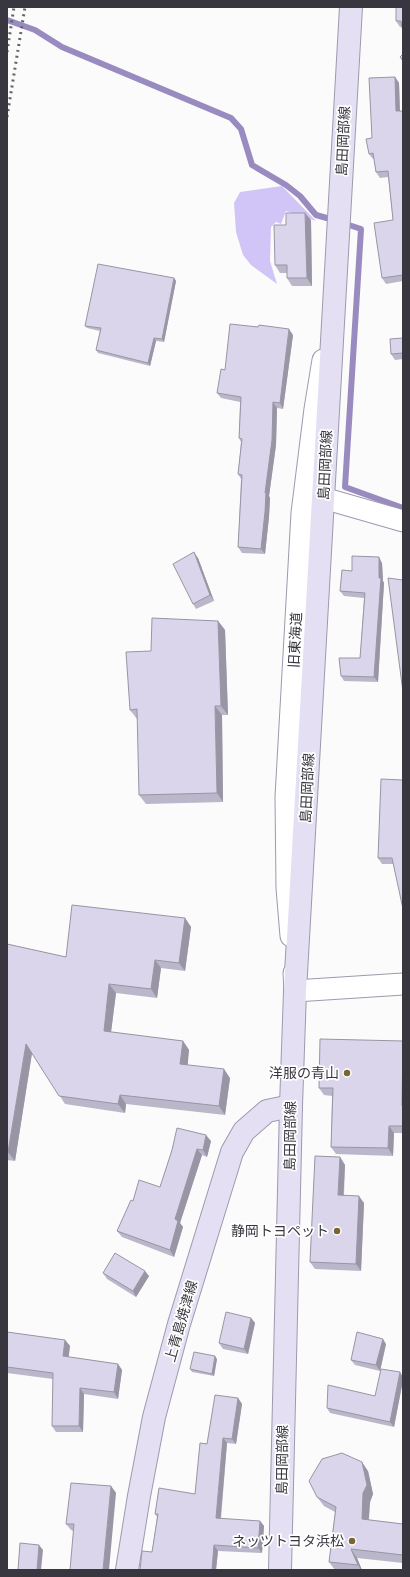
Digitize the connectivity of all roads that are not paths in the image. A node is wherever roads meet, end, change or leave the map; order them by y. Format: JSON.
{"nodes":[{"id":1,"x":351,"y":7,"type":"edge"},
{"id":2,"x":335,"y":292,"type":"junction"},
{"id":3,"x":323,"y":498,"type":"junction"},
{"id":4,"x":403,"y":521,"type":"edge"},
{"id":5,"x":403,"y":984,"type":"edge"},
{"id":6,"x":295,"y":991,"type":"junction"},
{"id":7,"x":291,"y":1106,"type":"junction"},
{"id":8,"x":127,"y":1570,"type":"edge"},
{"id":9,"x":280,"y":1570,"type":"edge"}],
"edges":[{"from":1,"to":2,"type":"main road","name":"島田岡部線"},
{"from":2,"to":3,"type":"main road","name":"島田岡部線"},
{"from":2,"to":6,"type":"street","name":"旧東海道"},
{"from":3,"to":4,"type":"street"},
{"from":3,"to":6,"type":"main road","name":"島田岡部線"},
{"from":5,"to":6,"type":"street"},
{"from":6,"to":7,"type":"main road","name":"島田岡部線"},
{"from":7,"to":8,"type":"main road","name":"上青島焼津線"},
{"from":7,"to":9,"type":"main road","name":"島田岡部線"}]}
